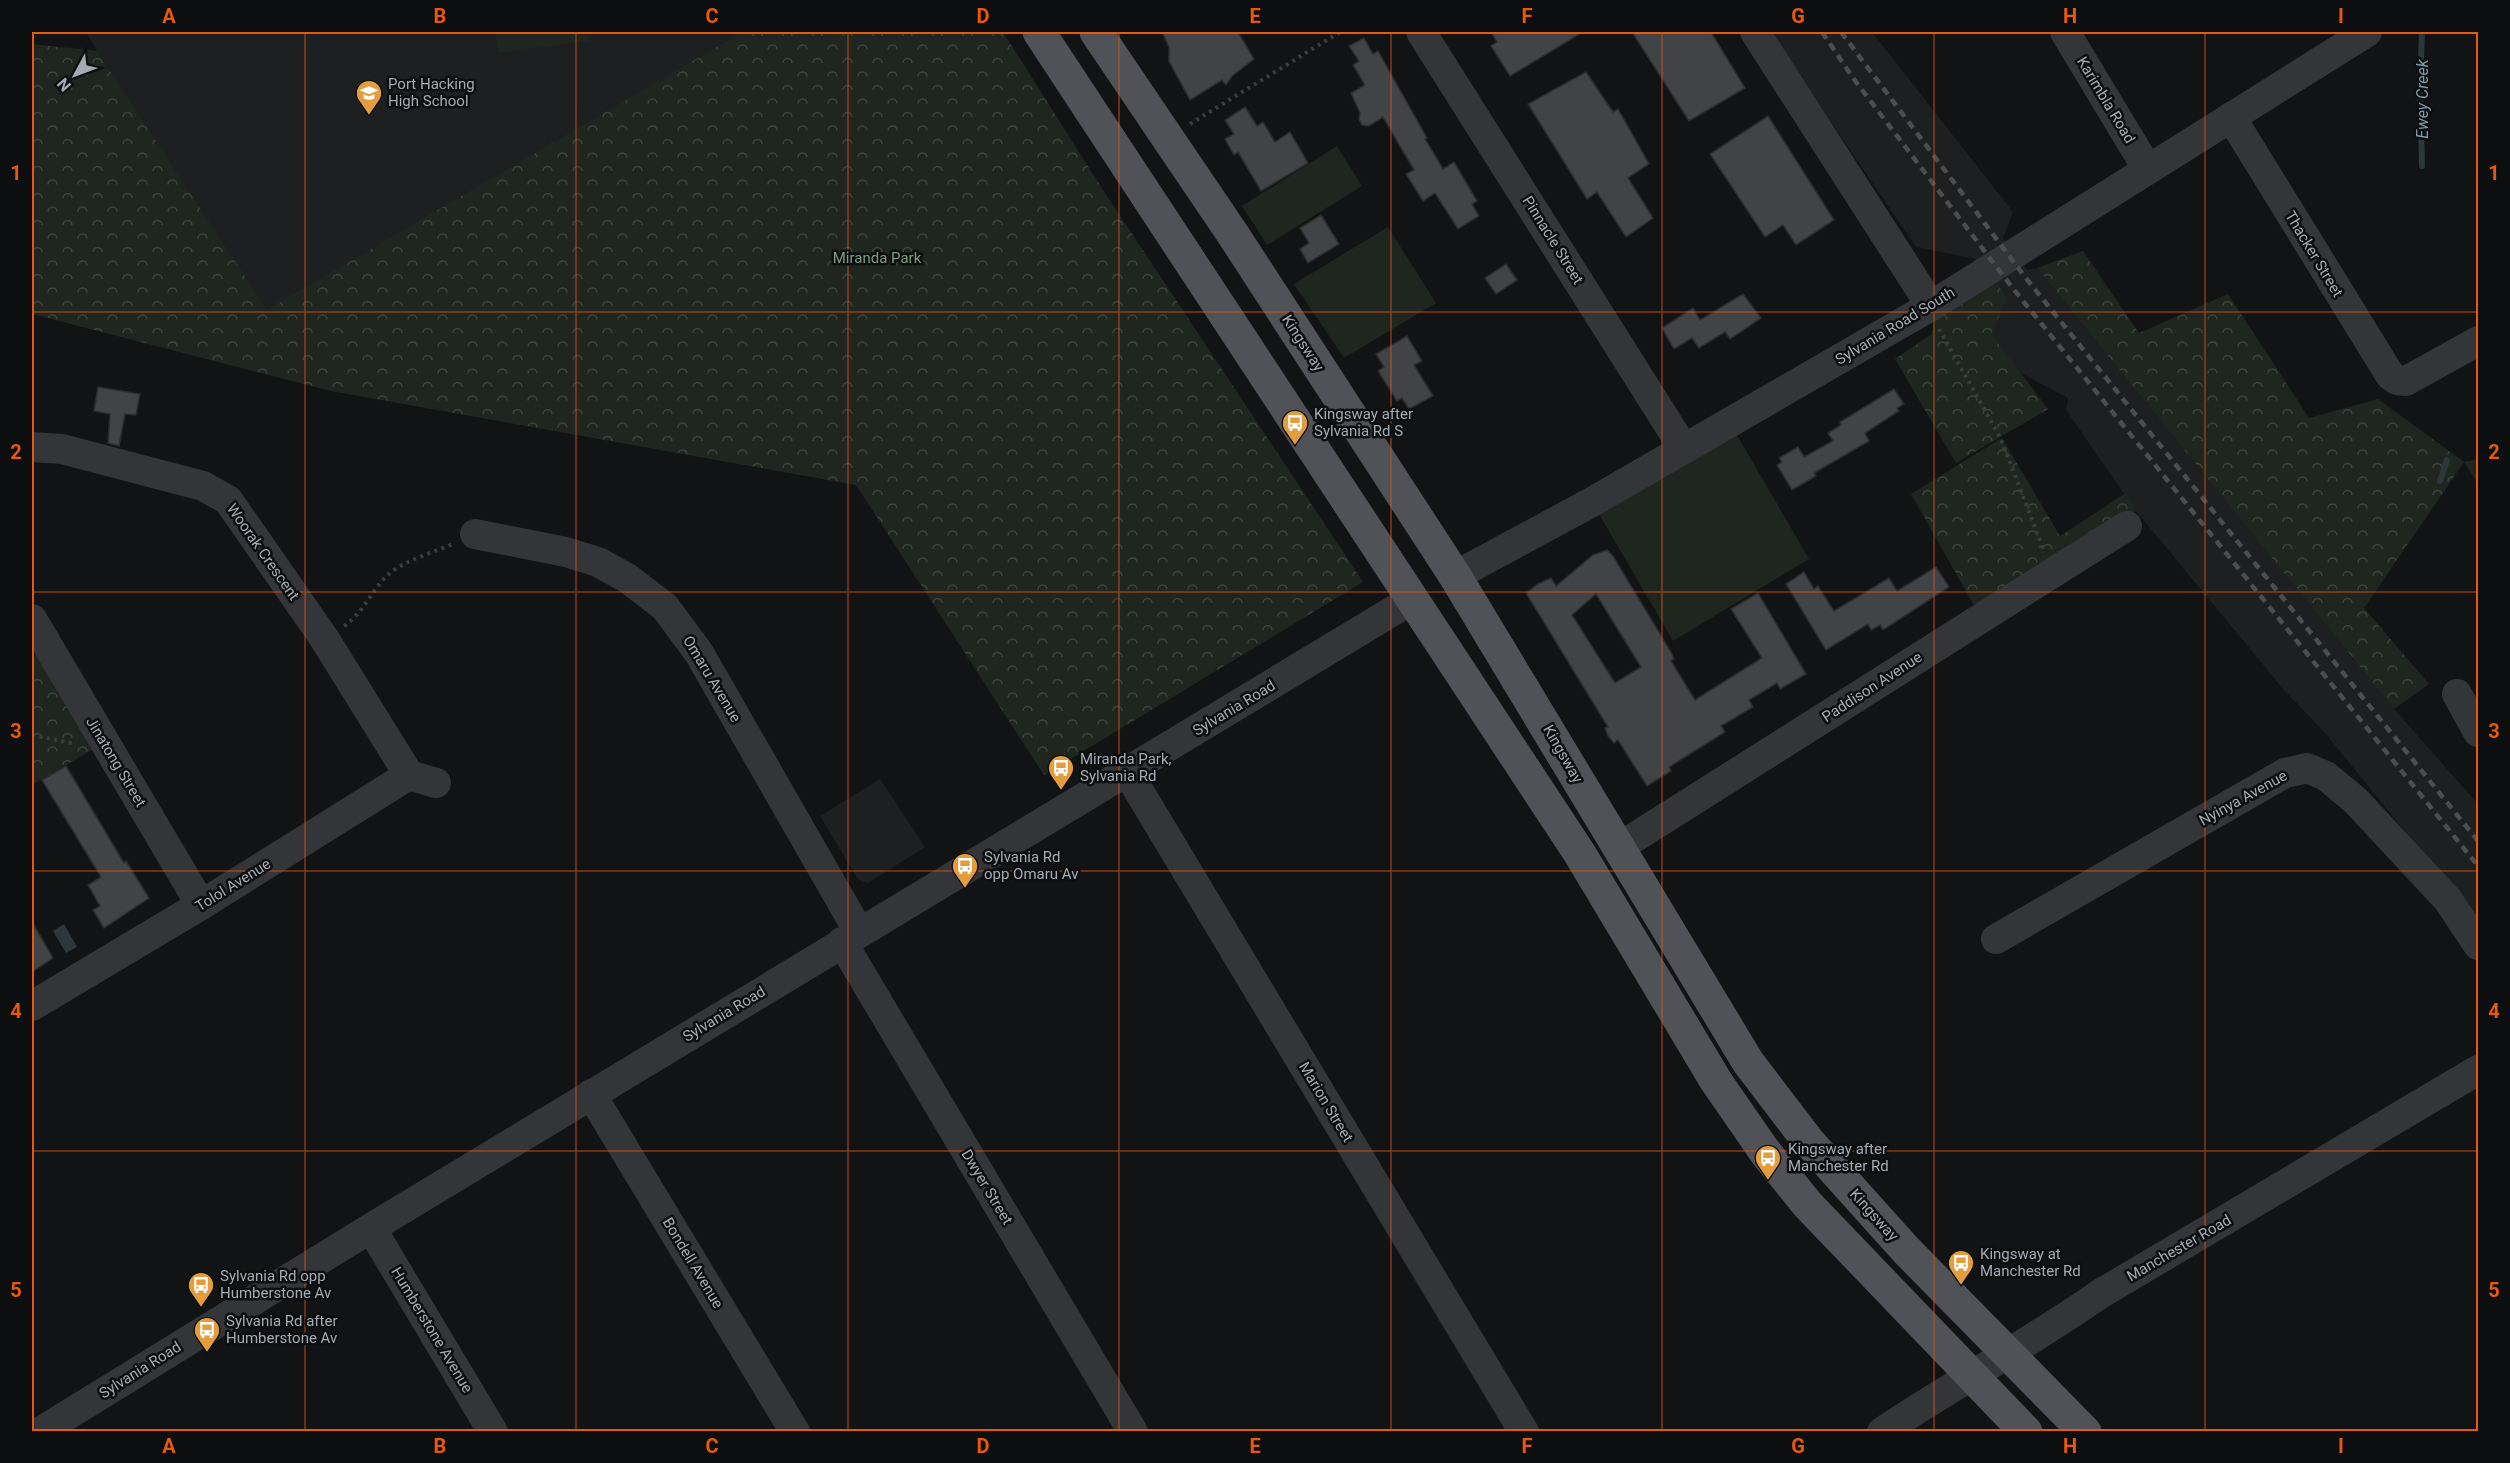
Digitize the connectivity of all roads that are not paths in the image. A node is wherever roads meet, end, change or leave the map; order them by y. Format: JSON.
{"nodes":[{"id":1,"x":1039,"y":32,"type":"edge"},
{"id":2,"x":1096,"y":32,"type":"edge"},
{"id":3,"x":1421,"y":32,"type":"edge"},
{"id":4,"x":1755,"y":32,"type":"edge"},
{"id":5,"x":2065,"y":32,"type":"edge"},
{"id":6,"x":2367,"y":32,"type":"edge"},
{"id":7,"x":2231,"y":117,"type":"junction"},
{"id":8,"x":2147,"y":168,"type":"junction"},
{"id":9,"x":1931,"y":306,"type":"junction"},
{"id":10,"x":2478,"y":341,"type":"edge"},
{"id":11,"x":32,"y":447,"type":"edge"},
{"id":12,"x":1684,"y":448,"type":"junction"},
{"id":13,"x":2127,"y":526,"type":"dead end"},
{"id":14,"x":475,"y":534,"type":"road end"},
{"id":15,"x":1455,"y":576,"type":"junction"},
{"id":16,"x":1411,"y":600,"type":"junction"},
{"id":17,"x":32,"y":619,"type":"edge"},
{"id":18,"x":2457,"y":694,"type":"dead end"},
{"id":19,"x":2478,"y":732,"type":"edge"},
{"id":20,"x":1128,"y":772,"type":"junction"},
{"id":21,"x":423,"y":779,"type":"joint"},
{"id":22,"x":1618,"y":848,"type":"junction"},
{"id":23,"x":201,"y":905,"type":"junction"},
{"id":24,"x":851,"y":937,"type":"junction"},
{"id":25,"x":1996,"y":939,"type":"dead end"},
{"id":26,"x":2478,"y":945,"type":"edge"},
{"id":27,"x":32,"y":1006,"type":"edge"},
{"id":28,"x":2478,"y":1070,"type":"edge"},
{"id":29,"x":591,"y":1094,"type":"junction"},
{"id":30,"x":370,"y":1228,"type":"junction"},
{"id":31,"x":2008,"y":1354,"type":"junction"},
{"id":32,"x":1972,"y":1374,"type":"junction"},
{"id":33,"x":40,"y":1431,"type":"edge"},
{"id":34,"x":494,"y":1431,"type":"edge"},
{"id":35,"x":795,"y":1431,"type":"edge"},
{"id":36,"x":1132,"y":1431,"type":"edge"},
{"id":37,"x":1524,"y":1431,"type":"edge"},
{"id":38,"x":1882,"y":1431,"type":"edge"},
{"id":39,"x":2026,"y":1431,"type":"edge"},
{"id":40,"x":2085,"y":1431,"type":"edge"}],
"edges":[{"from":1,"to":16,"type":"main road"},
{"from":2,"to":15,"type":"main road","name":"Kingsway"},
{"from":3,"to":12,"type":"street","name":"Pinnacle Street"},
{"from":4,"to":9,"type":"street"},
{"from":5,"to":8,"type":"street","name":"Karimbla Road"},
{"from":6,"to":7,"type":"street","name":"Sylvania Road South"},
{"from":7,"to":8,"type":"street","name":"Sylvania Road South"},
{"from":7,"to":10,"type":"street","name":"Thacker Street"},
{"from":8,"to":9,"type":"street","name":"Sylvania Road South"},
{"from":9,"to":12,"type":"street","name":"Sylvania Road South"},
{"from":11,"to":21,"type":"street","name":"Woorak Crescent"},
{"from":12,"to":15,"type":"street","name":"Sylvania Road South"},
{"from":13,"to":22,"type":"street","name":"Paddison Avenue"},
{"from":14,"to":24,"type":"street","name":"Omaru Avenue"},
{"from":15,"to":16,"type":"main road","name":"Sylvania Road South"},
{"from":15,"to":22,"type":"main road","name":"Kingsway"},
{"from":16,"to":20,"type":"street","name":"Sylvania Road"},
{"from":16,"to":32,"type":"main road"},
{"from":17,"to":23,"type":"street","name":"Jinatong Street"},
{"from":18,"to":19,"type":"street"},
{"from":20,"to":24,"type":"street","name":"Sylvania Road"},
{"from":20,"to":37,"type":"street","name":"Marion Street"},
{"from":21,"to":23,"type":"street","name":"Tolol Avenue"},
{"from":22,"to":31,"type":"main road","name":"Kingsway"},
{"from":23,"to":27,"type":"street","name":"Tolol Avenue"},
{"from":24,"to":29,"type":"street","name":"Sylvania Road"},
{"from":24,"to":36,"type":"street","name":"Dwyer Street"},
{"from":25,"to":26,"type":"street","name":"Nyinya Avenue"},
{"from":28,"to":31,"type":"street","name":"Manchester Road"},
{"from":29,"to":30,"type":"street","name":"Sylvania Road"},
{"from":29,"to":35,"type":"street","name":"Bondell Avenue"},
{"from":30,"to":33,"type":"street","name":"Sylvania Road"},
{"from":30,"to":34,"type":"street","name":"Humberstone Avenue"},
{"from":31,"to":32,"type":"street","name":"Manchester Road"},
{"from":31,"to":40,"type":"main road","name":"Kingsway"},
{"from":32,"to":38,"type":"street","name":"Manchester Road"},
{"from":32,"to":39,"type":"main road"}]}
